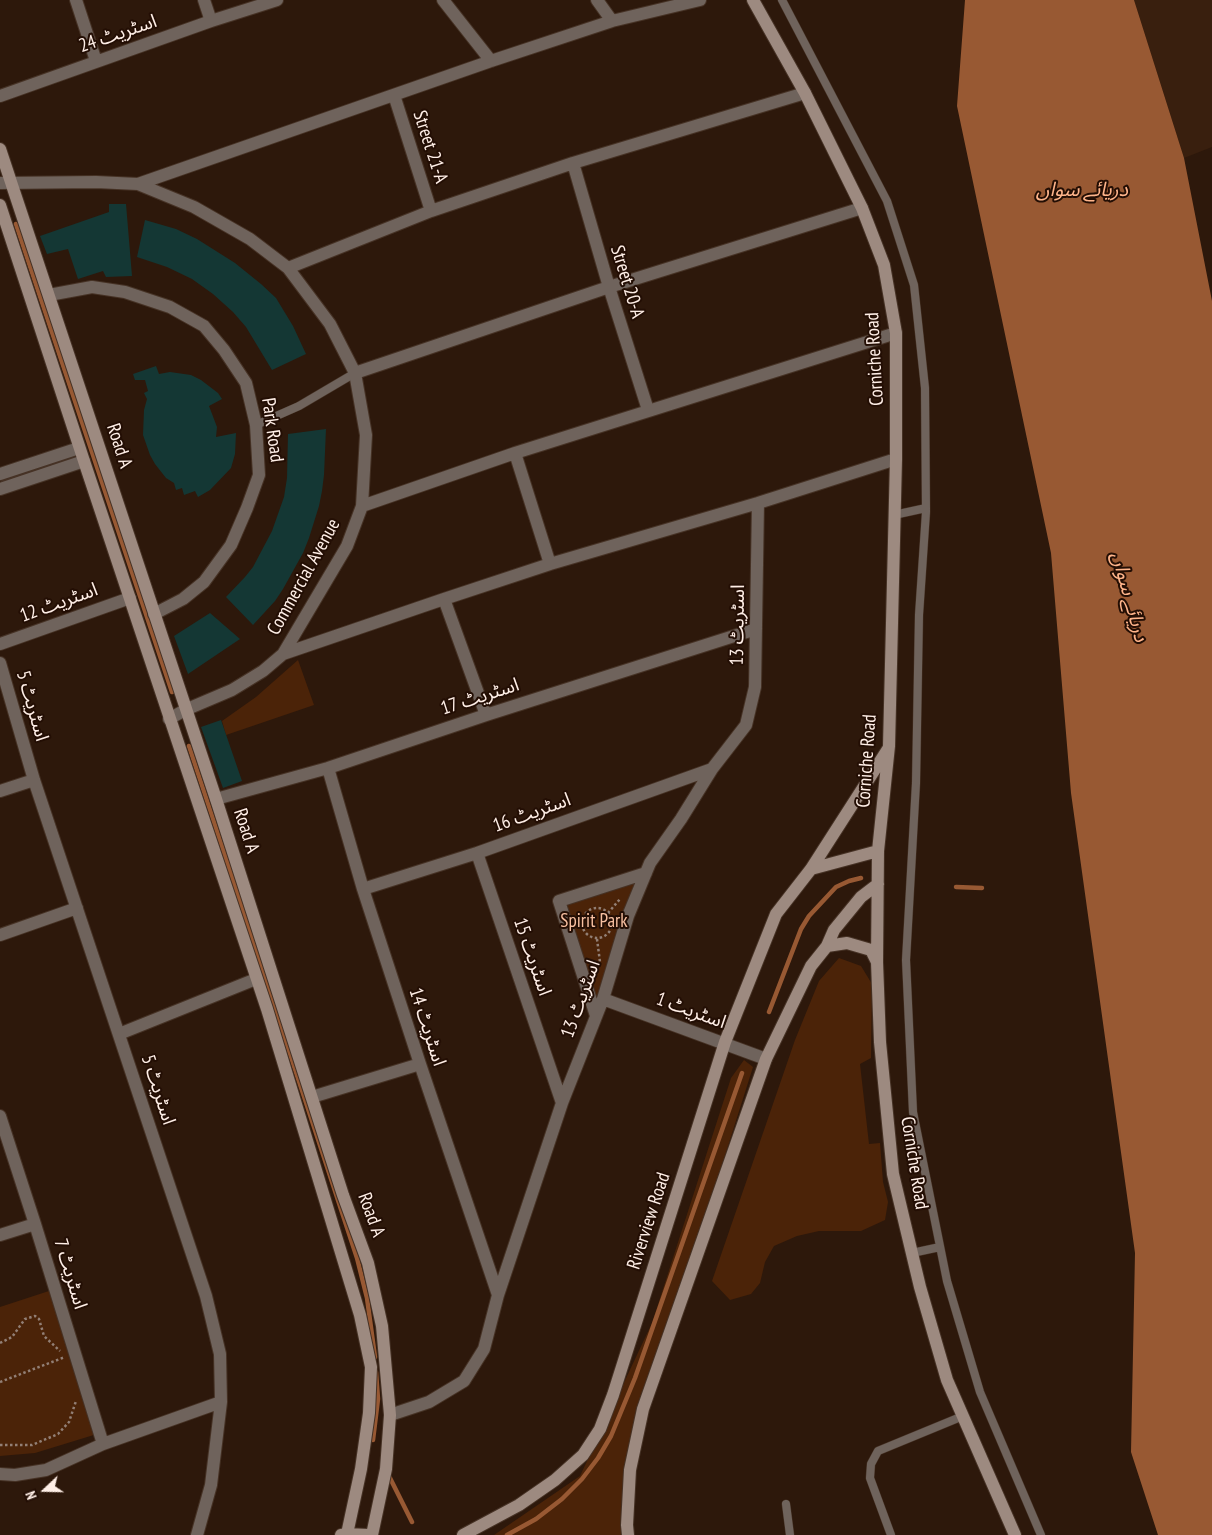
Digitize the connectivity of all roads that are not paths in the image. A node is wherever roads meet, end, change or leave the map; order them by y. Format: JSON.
{"nodes":[{"id":1,"x":76,"y":0,"type":"edge"},
{"id":2,"x":204,"y":0,"type":"edge"},
{"id":3,"x":277,"y":0,"type":"edge"},
{"id":4,"x":443,"y":0,"type":"edge"},
{"id":5,"x":597,"y":0,"type":"edge"},
{"id":6,"x":700,"y":0,"type":"edge"},
{"id":7,"x":753,"y":0,"type":"edge"},
{"id":8,"x":782,"y":0,"type":"edge"},
{"id":9,"x":211,"y":21,"type":"junction"},
{"id":10,"x":612,"y":21,"type":"junction"},
{"id":11,"x":491,"y":61,"type":"junction"},
{"id":12,"x":96,"y":62,"type":"junction"},
{"id":13,"x":806,"y":93,"type":"junction"},
{"id":14,"x":394,"y":95,"type":"junction"},
{"id":15,"x":0,"y":96,"type":"edge"},
{"id":16,"x":0,"y":149,"type":"edge"},
{"id":17,"x":574,"y":163,"type":"junction"},
{"id":18,"x":5,"y":183,"type":"edge"},
{"id":19,"x":138,"y":184,"type":"junction"},
{"id":20,"x":0,"y":205,"type":"edge"},
{"id":21,"x":862,"y":208,"type":"junction"},
{"id":22,"x":431,"y":211,"type":"junction"},
{"id":23,"x":288,"y":268,"type":"junction"},
{"id":24,"x":608,"y":287,"type":"junction"},
{"id":25,"x":49,"y":295,"type":"junction"},
{"id":26,"x":896,"y":333,"type":"junction"},
{"id":27,"x":355,"y":373,"type":"junction"},
{"id":28,"x":648,"y":410,"type":"junction"},
{"id":29,"x":256,"y":425,"type":"junction"},
{"id":30,"x":79,"y":448,"type":"junction"},
{"id":31,"x":515,"y":453,"type":"junction"},
{"id":32,"x":896,"y":459,"type":"junction"},
{"id":33,"x":84,"y":462,"type":"junction"},
{"id":34,"x":0,"y":474,"type":"edge"},
{"id":35,"x":0,"y":489,"type":"edge"},
{"id":36,"x":758,"y":503,"type":"junction"},
{"id":37,"x":362,"y":506,"type":"junction"},
{"id":38,"x":926,"y":508,"type":"junction"},
{"id":39,"x":894,"y":515,"type":"junction"},
{"id":40,"x":550,"y":564,"type":"junction"},
{"id":41,"x":130,"y":598,"type":"junction"},
{"id":42,"x":444,"y":598,"type":"junction"},
{"id":43,"x":154,"y":614,"type":"junction"},
{"id":44,"x":756,"y":629,"type":"junction"},
{"id":45,"x":0,"y":644,"type":"edge"},
{"id":46,"x":284,"y":654,"type":"junction"},
{"id":47,"x":0,"y":664,"type":"edge"},
{"id":48,"x":185,"y":710,"type":"junction"},
{"id":49,"x":486,"y":715,"type":"junction"},
{"id":50,"x":169,"y":719,"type":"junction"},
{"id":51,"x":889,"y":746,"type":"junction"},
{"id":52,"x":328,"y":768,"type":"junction"},
{"id":53,"x":712,"y":769,"type":"junction"},
{"id":54,"x":34,"y":780,"type":"junction"},
{"id":55,"x":0,"y":791,"type":"edge"},
{"id":56,"x":216,"y":799,"type":"junction"},
{"id":57,"x":878,"y":851,"type":"junction"},
{"id":58,"x":477,"y":853,"type":"junction"},
{"id":59,"x":811,"y":869,"type":"junction"},
{"id":60,"x":646,"y":873,"type":"junction"},
{"id":61,"x":878,"y":884,"type":"junction"},
{"id":62,"x":362,"y":889,"type":"junction"},
{"id":63,"x":77,"y":908,"type":"junction"},
{"id":64,"x":0,"y":935,"type":"edge"},
{"id":65,"x":827,"y":946,"type":"junction"},
{"id":66,"x":877,"y":962,"type":"junction"},
{"id":67,"x":256,"y":979,"type":"junction"},
{"id":68,"x":603,"y":999,"type":"junction"},
{"id":69,"x":596,"y":1016,"type":"junction"},
{"id":70,"x":120,"y":1034,"type":"junction"},
{"id":71,"x":725,"y":1042,"type":"junction"},
{"id":72,"x":766,"y":1058,"type":"junction"},
{"id":73,"x":420,"y":1064,"type":"junction"},
{"id":74,"x":312,"y":1097,"type":"junction"},
{"id":75,"x":562,"y":1103,"type":"junction"},
{"id":76,"x":0,"y":1116,"type":"edge"},
{"id":77,"x":36,"y":1224,"type":"junction"},
{"id":78,"x":0,"y":1235,"type":"edge"},
{"id":79,"x":940,"y":1246,"type":"junction"},
{"id":80,"x":912,"y":1253,"type":"junction"},
{"id":81,"x":498,"y":1295,"type":"junction"},
{"id":82,"x":221,"y":1402,"type":"junction"},
{"id":83,"x":390,"y":1415,"type":"junction"},
{"id":84,"x":963,"y":1416,"type":"junction"},
{"id":85,"x":103,"y":1444,"type":"junction"},
{"id":86,"x":0,"y":1474,"type":"edge"},
{"id":87,"x":786,"y":1504,"type":"dead end"},
{"id":88,"x":344,"y":1534,"type":"edge"},
{"id":89,"x":197,"y":1535,"type":"edge"},
{"id":90,"x":370,"y":1535,"type":"edge"},
{"id":91,"x":463,"y":1535,"type":"edge"},
{"id":92,"x":628,"y":1535,"type":"edge"},
{"id":93,"x":790,"y":1535,"type":"edge"},
{"id":94,"x":891,"y":1535,"type":"edge"},
{"id":95,"x":1015,"y":1535,"type":"edge"},
{"id":96,"x":1041,"y":1535,"type":"edge"}],
"edges":[{"from":1,"to":12,"type":"street"},
{"from":2,"to":9,"type":"street"},
{"from":3,"to":9,"type":"street","name":"اسٹریٹ 24"},
{"from":4,"to":11,"type":"street"},
{"from":5,"to":10,"type":"street"},
{"from":6,"to":10,"type":"street"},
{"from":7,"to":13,"type":"street","name":"Corniche Road"},
{"from":8,"to":38,"type":"lane"},
{"from":9,"to":12,"type":"street","name":"اسٹریٹ 24"},
{"from":10,"to":11,"type":"street"},
{"from":11,"to":14,"type":"street"},
{"from":12,"to":15,"type":"street","name":"اسٹریٹ 24"},
{"from":13,"to":17,"type":"street"},
{"from":13,"to":21,"type":"street","name":"Corniche Road"},
{"from":14,"to":19,"type":"street"},
{"from":14,"to":22,"type":"street","name":"Street 21-A"},
{"from":16,"to":18,"type":"street","name":"Road A"},
{"from":17,"to":22,"type":"street"},
{"from":17,"to":24,"type":"street","name":"Street 20-A"},
{"from":18,"to":19,"type":"street","name":"Commercial Avenue"},
{"from":18,"to":25,"type":"street","name":"Road A"},
{"from":19,"to":23,"type":"street","name":"Commercial Avenue"},
{"from":20,"to":30,"type":"street","name":"Road A"},
{"from":21,"to":24,"type":"street"},
{"from":21,"to":26,"type":"street","name":"Corniche Road"},
{"from":22,"to":23,"type":"street"},
{"from":23,"to":27,"type":"street","name":"Commercial Avenue"},
{"from":24,"to":27,"type":"street"},
{"from":24,"to":28,"type":"street","name":"Street 20-A"},
{"from":25,"to":29,"type":"street","name":"Park Road"},
{"from":25,"to":43,"type":"street","name":"Road A"},
{"from":26,"to":28,"type":"street"},
{"from":26,"to":32,"type":"street","name":"Corniche Road"},
{"from":27,"to":29,"type":"lane"},
{"from":27,"to":37,"type":"street","name":"Commercial Avenue"},
{"from":28,"to":31,"type":"street"},
{"from":29,"to":43,"type":"street","name":"Park Road"},
{"from":30,"to":33,"type":"street","name":"Road A"},
{"from":30,"to":34,"type":"street"},
{"from":31,"to":37,"type":"street"},
{"from":31,"to":40,"type":"street"},
{"from":32,"to":36,"type":"street"},
{"from":32,"to":39,"type":"street","name":"Corniche Road"},
{"from":33,"to":35,"type":"street"},
{"from":33,"to":41,"type":"street","name":"Road A"},
{"from":36,"to":40,"type":"street"},
{"from":36,"to":44,"type":"street","name":"اسٹریٹ 13"},
{"from":37,"to":46,"type":"street","name":"Commercial Avenue"},
{"from":38,"to":39,"type":"lane"},
{"from":38,"to":79,"type":"lane"},
{"from":39,"to":51,"type":"street","name":"Corniche Road"},
{"from":40,"to":42,"type":"street"},
{"from":41,"to":45,"type":"street","name":"اسٹریٹ 12"},
{"from":41,"to":50,"type":"street","name":"Road A"},
{"from":42,"to":46,"type":"street"},
{"from":42,"to":49,"type":"street"},
{"from":43,"to":48,"type":"street","name":"Road A"},
{"from":44,"to":49,"type":"street","name":"اسٹریٹ 17"},
{"from":44,"to":53,"type":"street","name":"اسٹریٹ 13"},
{"from":46,"to":48,"type":"street","name":"Commercial Avenue"},
{"from":47,"to":54,"type":"street","name":"اسٹریٹ 5"},
{"from":48,"to":50,"type":"street","name":"Commercial Avenue"},
{"from":48,"to":56,"type":"street","name":"Road A"},
{"from":49,"to":52,"type":"street","name":"اسٹریٹ 17"},
{"from":50,"to":67,"type":"street","name":"Road A"},
{"from":51,"to":57,"type":"street","name":"Corniche Road"},
{"from":51,"to":59,"type":"street","name":"Riverview Road"},
{"from":52,"to":56,"type":"street","name":"اسٹریٹ 17"},
{"from":52,"to":62,"type":"street","name":"اسٹریٹ 14"},
{"from":53,"to":58,"type":"street","name":"اسٹریٹ 16"},
{"from":53,"to":60,"type":"street","name":"اسٹریٹ 13"},
{"from":54,"to":55,"type":"street"},
{"from":54,"to":63,"type":"street","name":"اسٹریٹ 5"},
{"from":56,"to":74,"type":"street","name":"Road A"},
{"from":57,"to":59,"type":"street"},
{"from":57,"to":61,"type":"street","name":"Corniche Road"},
{"from":58,"to":62,"type":"street","name":"اسٹریٹ 16"},
{"from":58,"to":75,"type":"street","name":"اسٹریٹ 15"},
{"from":59,"to":71,"type":"street","name":"Riverview Road"},
{"from":60,"to":68,"type":"street","name":"اسٹریٹ 13"},
{"from":60,"to":69,"type":"street"},
{"from":61,"to":65,"type":"street"},
{"from":61,"to":66,"type":"street","name":"Corniche Road"},
{"from":62,"to":73,"type":"street","name":"اسٹریٹ 14"},
{"from":63,"to":64,"type":"street"},
{"from":63,"to":70,"type":"street","name":"اسٹریٹ 5"},
{"from":65,"to":66,"type":"street"},
{"from":65,"to":72,"type":"street"},
{"from":66,"to":80,"type":"street","name":"Corniche Road"},
{"from":67,"to":70,"type":"street"},
{"from":67,"to":88,"type":"street","name":"Road A"},
{"from":68,"to":69,"type":"street","name":"اسٹریٹ 13"},
{"from":68,"to":71,"type":"street","name":"اسٹریٹ 1"},
{"from":69,"to":75,"type":"street","name":"اسٹریٹ 13"},
{"from":70,"to":82,"type":"street","name":"اسٹریٹ 5"},
{"from":71,"to":72,"type":"street","name":"اسٹریٹ 1"},
{"from":71,"to":91,"type":"street","name":"Riverview Road"},
{"from":72,"to":92,"type":"street"},
{"from":73,"to":74,"type":"street"},
{"from":73,"to":81,"type":"street","name":"اسٹریٹ 14"},
{"from":74,"to":83,"type":"street","name":"Road A"},
{"from":75,"to":81,"type":"street","name":"اسٹریٹ 13"},
{"from":76,"to":77,"type":"street","name":"اسٹریٹ 7"},
{"from":77,"to":78,"type":"street"},
{"from":77,"to":85,"type":"street","name":"اسٹریٹ 7"},
{"from":79,"to":80,"type":"lane"},
{"from":79,"to":96,"type":"lane"},
{"from":80,"to":84,"type":"street","name":"Corniche Road"},
{"from":81,"to":83,"type":"street","name":"اسٹریٹ 13"},
{"from":82,"to":85,"type":"street"},
{"from":82,"to":89,"type":"street","name":"اسٹریٹ 5"},
{"from":83,"to":90,"type":"street","name":"Road A"},
{"from":84,"to":94,"type":"lane"},
{"from":84,"to":95,"type":"street","name":"Corniche Road"},
{"from":85,"to":86,"type":"street"},
{"from":87,"to":93,"type":"lane"},
{"from":88,"to":90,"type":"street"}]}
